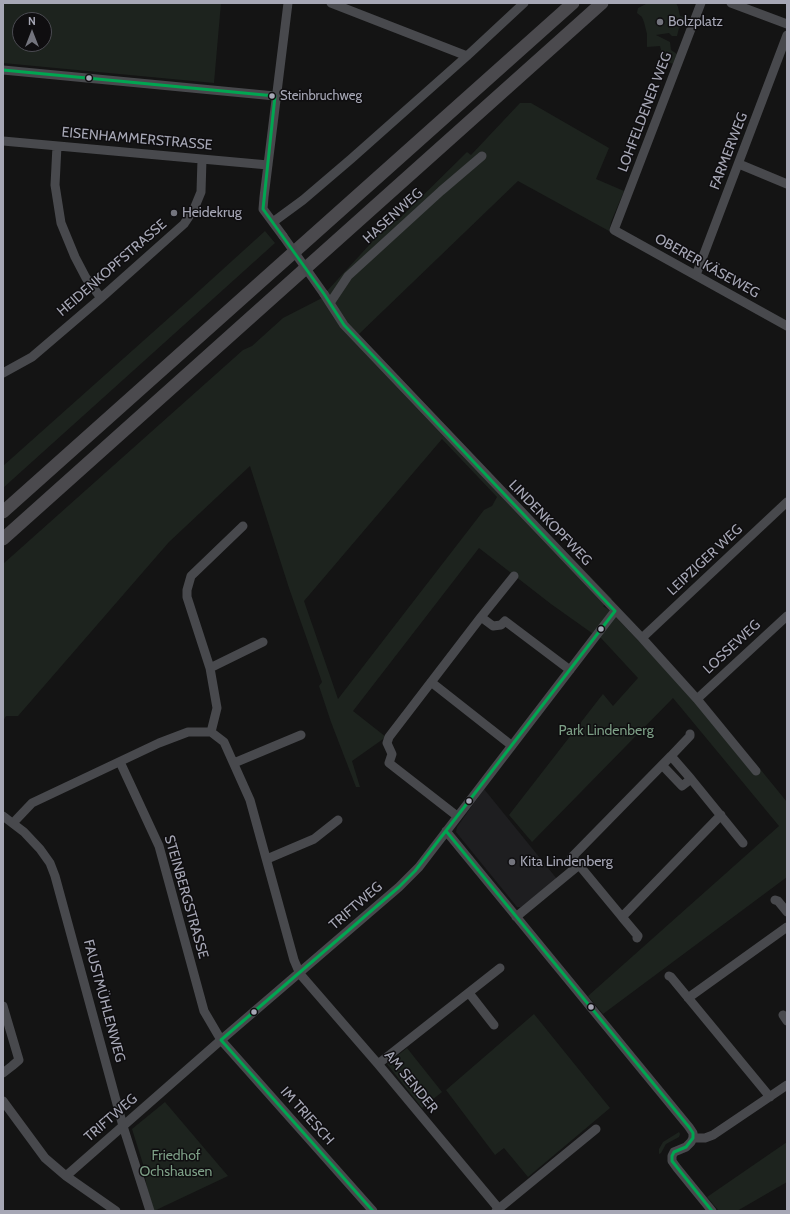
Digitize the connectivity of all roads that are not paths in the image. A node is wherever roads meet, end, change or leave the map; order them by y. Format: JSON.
{"nodes":[{"id":1,"x":288,"y":3,"type":"edge"},
{"id":2,"x":331,"y":3,"type":"edge"},
{"id":3,"x":524,"y":3,"type":"edge"},
{"id":4,"x":573,"y":3,"type":"edge"},
{"id":5,"x":602,"y":3,"type":"edge"},
{"id":6,"x":700,"y":3,"type":"edge"},
{"id":7,"x":731,"y":3,"type":"edge"},
{"id":8,"x":787,"y":24,"type":"edge"},
{"id":9,"x":787,"y":36,"type":"edge"},
{"id":10,"x":468,"y":56,"type":"junction"},
{"id":11,"x":3,"y":70,"type":"edge"},
{"id":12,"x":276,"y":96,"type":"junction"},
{"id":13,"x":3,"y":141,"type":"edge"},
{"id":14,"x":57,"y":146,"type":"junction"},
{"id":15,"x":482,"y":156,"type":"dead end"},
{"id":16,"x":202,"y":159,"type":"junction"},
{"id":17,"x":268,"y":164,"type":"junction"},
{"id":18,"x":739,"y":164,"type":"junction"},
{"id":19,"x":787,"y":184,"type":"edge"},
{"id":20,"x":272,"y":222,"type":"junction"},
{"id":21,"x":614,"y":230,"type":"joint"},
{"id":22,"x":696,"y":275,"type":"junction"},
{"id":23,"x":101,"y":298,"type":"junction"},
{"id":24,"x":330,"y":302,"type":"junction"},
{"id":25,"x":787,"y":326,"type":"edge"},
{"id":26,"x":3,"y":373,"type":"edge"},
{"id":27,"x":787,"y":502,"type":"edge"},
{"id":28,"x":3,"y":512,"type":"edge"},
{"id":29,"x":244,"y":526,"type":"dead end"},
{"id":30,"x":3,"y":539,"type":"edge"},
{"id":31,"x":514,"y":576,"type":"dead end"},
{"id":32,"x":615,"y":611,"type":"junction"},
{"id":33,"x":787,"y":616,"type":"edge"},
{"id":34,"x":481,"y":618,"type":"junction"},
{"id":35,"x":642,"y":638,"type":"junction"},
{"id":36,"x":263,"y":642,"type":"dead end"},
{"id":37,"x":210,"y":668,"type":"junction"},
{"id":38,"x":570,"y":670,"type":"junction"},
{"id":39,"x":431,"y":682,"type":"junction"},
{"id":40,"x":697,"y":699,"type":"junction"},
{"id":41,"x":211,"y":732,"type":"junction"},
{"id":42,"x":690,"y":734,"type":"dead end"},
{"id":43,"x":301,"y":736,"type":"dead end"},
{"id":44,"x":511,"y":745,"type":"junction"},
{"id":45,"x":671,"y":756,"type":"junction"},
{"id":46,"x":120,"y":762,"type":"junction"},
{"id":47,"x":234,"y":763,"type":"junction"},
{"id":48,"x":662,"y":765,"type":"junction"},
{"id":49,"x":756,"y":771,"type":"dead end"},
{"id":50,"x":691,"y":779,"type":"junction"},
{"id":51,"x":721,"y":815,"type":"junction"},
{"id":52,"x":3,"y":816,"type":"edge"},
{"id":53,"x":457,"y":816,"type":"junction"},
{"id":54,"x":338,"y":820,"type":"dead end"},
{"id":55,"x":13,"y":823,"type":"junction"},
{"id":56,"x":446,"y":831,"type":"junction"},
{"id":57,"x":743,"y":843,"type":"dead end"},
{"id":58,"x":267,"y":859,"type":"junction"},
{"id":59,"x":579,"y":865,"type":"junction"},
{"id":60,"x":775,"y":900,"type":"dead end"},
{"id":61,"x":787,"y":912,"type":"edge"},
{"id":62,"x":516,"y":917,"type":"junction"},
{"id":63,"x":622,"y":917,"type":"junction"},
{"id":64,"x":787,"y":927,"type":"edge"},
{"id":65,"x":637,"y":938,"type":"dead end"},
{"id":66,"x":500,"y":968,"type":"dead end"},
{"id":67,"x":300,"y":974,"type":"junction"},
{"id":68,"x":669,"y":976,"type":"dead end"},
{"id":69,"x":469,"y":993,"type":"junction"},
{"id":70,"x":688,"y":998,"type":"junction"},
{"id":71,"x":3,"y":1006,"type":"edge"},
{"id":72,"x":494,"y":1025,"type":"dead end"},
{"id":73,"x":221,"y":1040,"type":"junction"},
{"id":74,"x":378,"y":1064,"type":"junction"},
{"id":75,"x":3,"y":1073,"type":"edge"},
{"id":76,"x":787,"y":1085,"type":"edge"},
{"id":77,"x":770,"y":1097,"type":"junction"},
{"id":78,"x":3,"y":1101,"type":"edge"},
{"id":79,"x":123,"y":1126,"type":"junction"},
{"id":80,"x":596,"y":1130,"type":"dead end"},
{"id":81,"x":693,"y":1138,"type":"junction"},
{"id":82,"x":66,"y":1176,"type":"junction"},
{"id":83,"x":497,"y":1210,"type":"edge"},
{"id":84,"x":116,"y":1211,"type":"edge"},
{"id":85,"x":150,"y":1211,"type":"edge"},
{"id":86,"x":373,"y":1211,"type":"edge"},
{"id":87,"x":712,"y":1211,"type":"edge"}],
"edges":[{"from":1,"to":12,"type":"street"},
{"from":2,"to":10,"type":"street"},
{"from":3,"to":10,"type":"street"},
{"from":4,"to":28,"type":"highway"},
{"from":5,"to":30,"type":"highway"},
{"from":6,"to":21,"type":"street","name":"LOHFELDENER WEG"},
{"from":7,"to":8,"type":"street"},
{"from":9,"to":18,"type":"street","name":"FARMERWEG"},
{"from":10,"to":20,"type":"street"},
{"from":11,"to":12,"type":"street"},
{"from":12,"to":17,"type":"street"},
{"from":13,"to":14,"type":"street","name":"EISENHAMMERSTRASSE"},
{"from":14,"to":16,"type":"street","name":"EISENHAMMERSTRASSE"},
{"from":14,"to":23,"type":"street"},
{"from":15,"to":24,"type":"street","name":"HASENWEG"},
{"from":16,"to":17,"type":"street","name":"EISENHAMMERSTRASSE"},
{"from":16,"to":23,"type":"street","name":"HEIDENKOPFSTRASSE"},
{"from":17,"to":20,"type":"street"},
{"from":18,"to":19,"type":"street"},
{"from":18,"to":22,"type":"street","name":"FARMERWEG"},
{"from":20,"to":24,"type":"street","name":"LINDENKOPFWEG","bridge":true},
{"from":21,"to":22,"type":"street","name":"OBERER KÄSEWEG"},
{"from":22,"to":25,"type":"street","name":"OBERER KÄSEWEG"},
{"from":23,"to":26,"type":"street","name":"HEIDENKOPFSTRASSE"},
{"from":24,"to":32,"type":"street","name":"LINDENKOPFWEG"},
{"from":27,"to":35,"type":"street","name":"LEIPZIGER WEG"},
{"from":29,"to":37,"type":"street"},
{"from":31,"to":34,"type":"street"},
{"from":32,"to":35,"type":"street","name":"LINDENKOPFWEG"},
{"from":32,"to":38,"type":"street","name":"TRIFTWEG"},
{"from":33,"to":40,"type":"street","name":"LOSSEWEG"},
{"from":34,"to":38,"type":"street"},
{"from":34,"to":39,"type":"street"},
{"from":35,"to":40,"type":"street","name":"LINDENKOPFWEG"},
{"from":36,"to":37,"type":"street"},
{"from":37,"to":41,"type":"street"},
{"from":38,"to":44,"type":"street","name":"TRIFTWEG"},
{"from":39,"to":44,"type":"street"},
{"from":39,"to":53,"type":"street"},
{"from":40,"to":49,"type":"street","name":"LINDENKOPFWEG"},
{"from":41,"to":46,"type":"street"},
{"from":41,"to":47,"type":"street","name":"AM SENDER"},
{"from":42,"to":45,"type":"street"},
{"from":43,"to":47,"type":"street"},
{"from":44,"to":53,"type":"street","name":"TRIFTWEG"},
{"from":45,"to":48,"type":"street"},
{"from":45,"to":50,"type":"street"},
{"from":46,"to":55,"type":"street"},
{"from":46,"to":73,"type":"street","name":"STEINBERGSTRASSE"},
{"from":47,"to":58,"type":"street","name":"AM SENDER"},
{"from":48,"to":50,"type":"street"},
{"from":48,"to":59,"type":"street"},
{"from":50,"to":51,"type":"street"},
{"from":51,"to":57,"type":"street"},
{"from":51,"to":63,"type":"street"},
{"from":52,"to":55,"type":"street","name":"FAUSTMÜHLENWEG"},
{"from":53,"to":56,"type":"street","name":"TRIFTWEG"},
{"from":54,"to":58,"type":"street"},
{"from":55,"to":79,"type":"street","name":"FAUSTMÜHLENWEG"},
{"from":56,"to":62,"type":"street"},
{"from":56,"to":67,"type":"street","name":"TRIFTWEG"},
{"from":58,"to":67,"type":"street","name":"AM SENDER"},
{"from":59,"to":62,"type":"street"},
{"from":59,"to":63,"type":"street"},
{"from":60,"to":61,"type":"street"},
{"from":62,"to":81,"type":"street"},
{"from":63,"to":65,"type":"street"},
{"from":64,"to":70,"type":"street"},
{"from":66,"to":69,"type":"street"},
{"from":67,"to":73,"type":"street","name":"TRIFTWEG"},
{"from":67,"to":74,"type":"street","name":"AM SENDER"},
{"from":68,"to":70,"type":"street"},
{"from":69,"to":72,"type":"street"},
{"from":69,"to":74,"type":"street"},
{"from":70,"to":77,"type":"street"},
{"from":71,"to":75,"type":"street"},
{"from":73,"to":79,"type":"street","name":"TRIFTWEG"},
{"from":73,"to":86,"type":"street","name":"IM TRIESCH"},
{"from":74,"to":83,"type":"street","name":"AM SENDER"},
{"from":76,"to":77,"type":"street"},
{"from":77,"to":81,"type":"street"},
{"from":78,"to":82,"type":"street"},
{"from":79,"to":82,"type":"street","name":"TRIFTWEG"},
{"from":79,"to":85,"type":"street","name":"FAUSTMÜHLENWEG"},
{"from":80,"to":83,"type":"street"},
{"from":81,"to":87,"type":"street"},
{"from":82,"to":84,"type":"street"}]}
